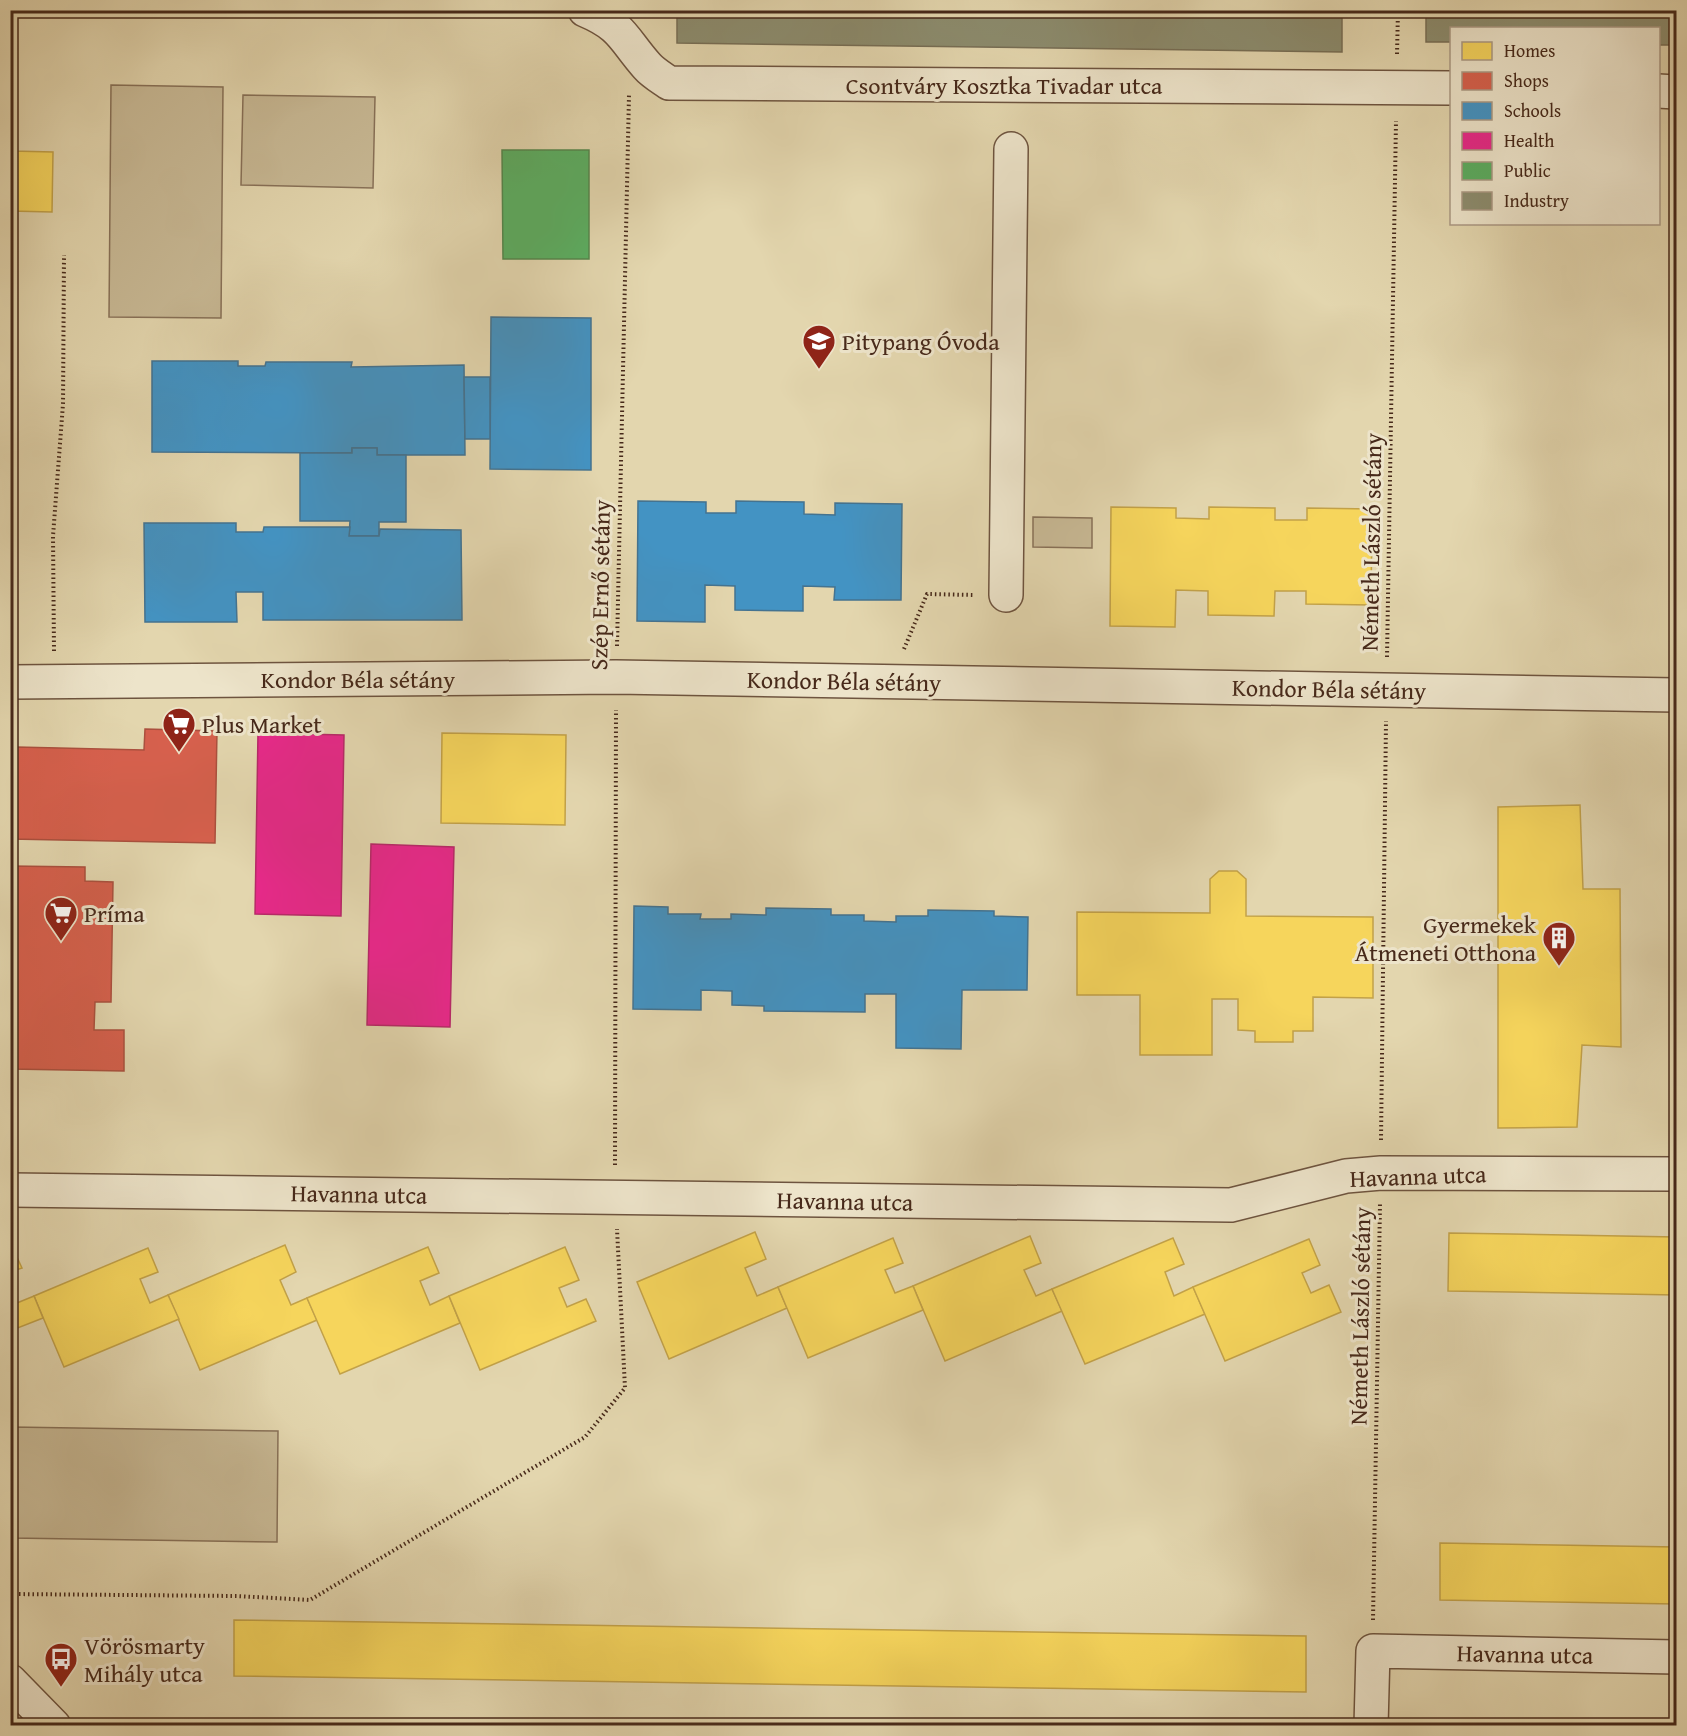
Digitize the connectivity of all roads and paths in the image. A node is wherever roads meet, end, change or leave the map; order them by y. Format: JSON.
{"nodes":[{"id":1,"x":585,"y":10,"type":"edge"},
{"id":2,"x":1398,"y":10,"type":"edge"},
{"id":3,"x":630,"y":42,"type":"junction"},
{"id":4,"x":1396,"y":87,"type":"junction"},
{"id":5,"x":1450,"y":88,"type":"edge"},
{"id":6,"x":1660,"y":91,"type":"edge"},
{"id":7,"x":1677,"y":92,"type":"edge"},
{"id":8,"x":1011,"y":149,"type":"dead end"},
{"id":9,"x":64,"y":255,"type":"dead end"},
{"id":10,"x":10,"y":256,"type":"edge"},
{"id":11,"x":13,"y":295,"type":"edge"},
{"id":12,"x":11,"y":514,"type":"edge"},
{"id":13,"x":10,"y":566,"type":"edge"},
{"id":14,"x":1006,"y":595,"type":"joint"},
{"id":15,"x":616,"y":676,"type":"junction"},
{"id":16,"x":55,"y":681,"type":"junction"},
{"id":17,"x":890,"y":681,"type":"junction"},
{"id":18,"x":10,"y":682,"type":"edge"},
{"id":19,"x":1386,"y":690,"type":"junction"},
{"id":20,"x":1677,"y":694,"type":"edge"},
{"id":21,"x":615,"y":1130,"type":"dead end"},
{"id":22,"x":1381,"y":1173,"type":"junction"},
{"id":23,"x":1677,"y":1174,"type":"edge"},
{"id":24,"x":10,"y":1190,"type":"edge"},
{"id":25,"x":615,"y":1199,"type":"junction"},
{"id":26,"x":10,"y":1594,"type":"edge"},
{"id":27,"x":1373,"y":1651,"type":"junction"},
{"id":28,"x":1677,"y":1657,"type":"edge"},
{"id":29,"x":10,"y":1681,"type":"edge"},
{"id":30,"x":54,"y":1725,"type":"edge"},
{"id":31,"x":1371,"y":1725,"type":"edge"}],
"edges":[{"from":1,"to":3,"type":"street","name":"Csontváry Kosztka Tivadar utca"},
{"from":2,"to":4,"type":"path","name":"Németh László sétány"},
{"from":3,"to":4,"type":"street","name":"Csontváry Kosztka Tivadar utca"},
{"from":3,"to":15,"type":"path","name":"Szép Ernő sétány"},
{"from":4,"to":5,"type":"street","name":"Csontváry Kosztka Tivadar utca"},
{"from":4,"to":19,"type":"path","name":"Németh László sétány"},
{"from":6,"to":7,"type":"street"},
{"from":8,"to":14,"type":"street"},
{"from":9,"to":16,"type":"path"},
{"from":10,"to":11,"type":"path"},
{"from":11,"to":12,"type":"path"},
{"from":12,"to":13,"type":"path"},
{"from":14,"to":17,"type":"path"},
{"from":15,"to":16,"type":"street","name":"Kondor Béla sétány"},
{"from":15,"to":17,"type":"street","name":"Kondor Béla sétány"},
{"from":15,"to":21,"type":"path","name":"Szép Ernő sétány"},
{"from":16,"to":18,"type":"street","name":"Kondor Béla sétány"},
{"from":17,"to":19,"type":"street","name":"Kondor Béla sétány"},
{"from":19,"to":20,"type":"street","name":"Kondor Béla sétány"},
{"from":19,"to":22,"type":"path","name":"Németh László sétány"},
{"from":22,"to":23,"type":"street","name":"Havanna utca"},
{"from":22,"to":25,"type":"street","name":"Havanna utca"},
{"from":22,"to":27,"type":"path","name":"Németh László sétány"},
{"from":24,"to":25,"type":"street","name":"Havanna utca"},
{"from":25,"to":26,"type":"path"},
{"from":27,"to":28,"type":"street","name":"Havanna utca"},
{"from":27,"to":31,"type":"street"},
{"from":29,"to":30,"type":"street"}]}
